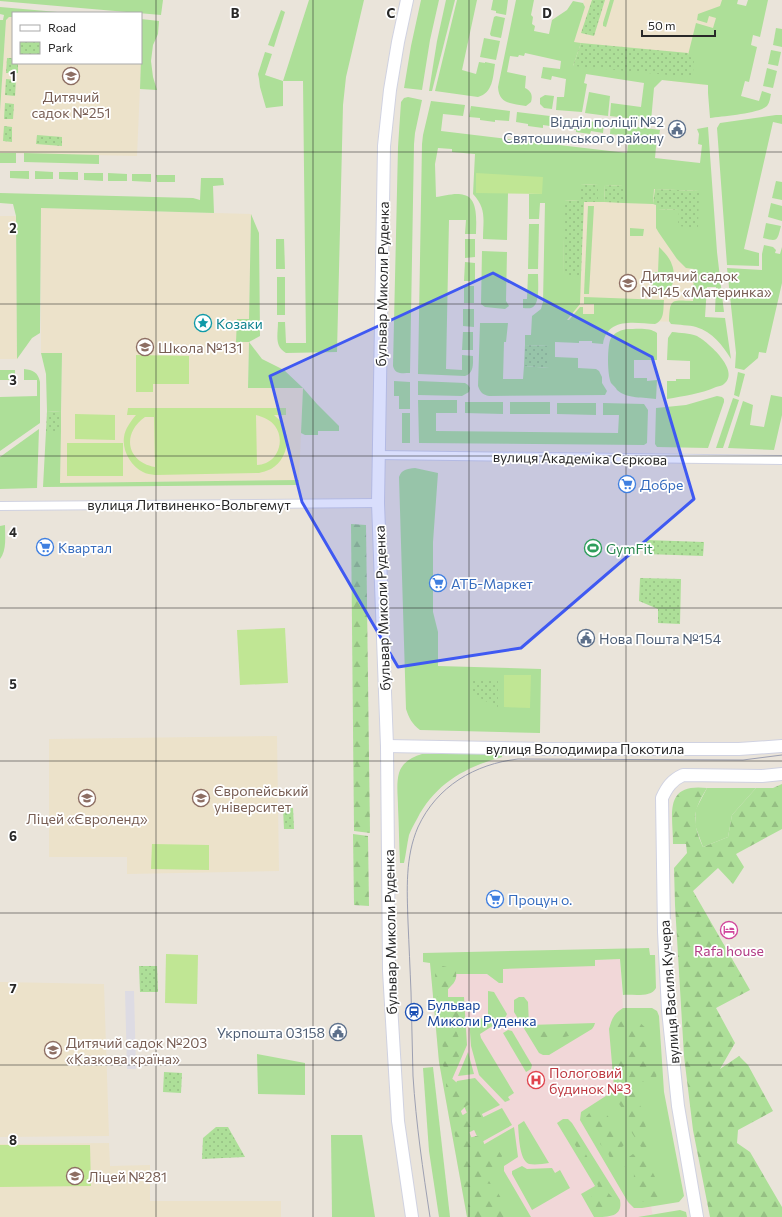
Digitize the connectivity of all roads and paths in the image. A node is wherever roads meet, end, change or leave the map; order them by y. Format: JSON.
{"nodes":[{"id":1,"x":407,"y":0,"type":"edge"},
{"id":2,"x":378,"y":455,"type":"junction"},
{"id":3,"x":782,"y":460,"type":"edge"},
{"id":4,"x":378,"y":503,"type":"junction"},
{"id":5,"x":0,"y":506,"type":"edge"},
{"id":6,"x":387,"y":746,"type":"junction"},
{"id":7,"x":782,"y":746,"type":"edge"},
{"id":8,"x":782,"y":774,"type":"edge"},
{"id":9,"x":683,"y":775,"type":"joint"},
{"id":10,"x":412,"y":1217,"type":"edge"},
{"id":11,"x":697,"y":1217,"type":"edge"}],
"edges":[{"from":1,"to":2,"type":"street","name":"бульвар Миколи Руденка"},
{"from":2,"to":3,"type":"street","name":"вулиця Академіка Сєркова"},
{"from":2,"to":4,"type":"street","name":"бульвар Миколи Руденка"},
{"from":4,"to":5,"type":"street","name":"вулиця Литвиненко-Вольгемут"},
{"from":4,"to":6,"type":"street","name":"бульвар Миколи Руденка"},
{"from":6,"to":7,"type":"street","name":"вулиця Володимира Покотила"},
{"from":6,"to":10,"type":"street","name":"бульвар Миколи Руденка"},
{"from":8,"to":9,"type":"street","name":"вулиця Володимира Покотила"},
{"from":9,"to":11,"type":"street","name":"вулиця Василя Кучера"}]}
